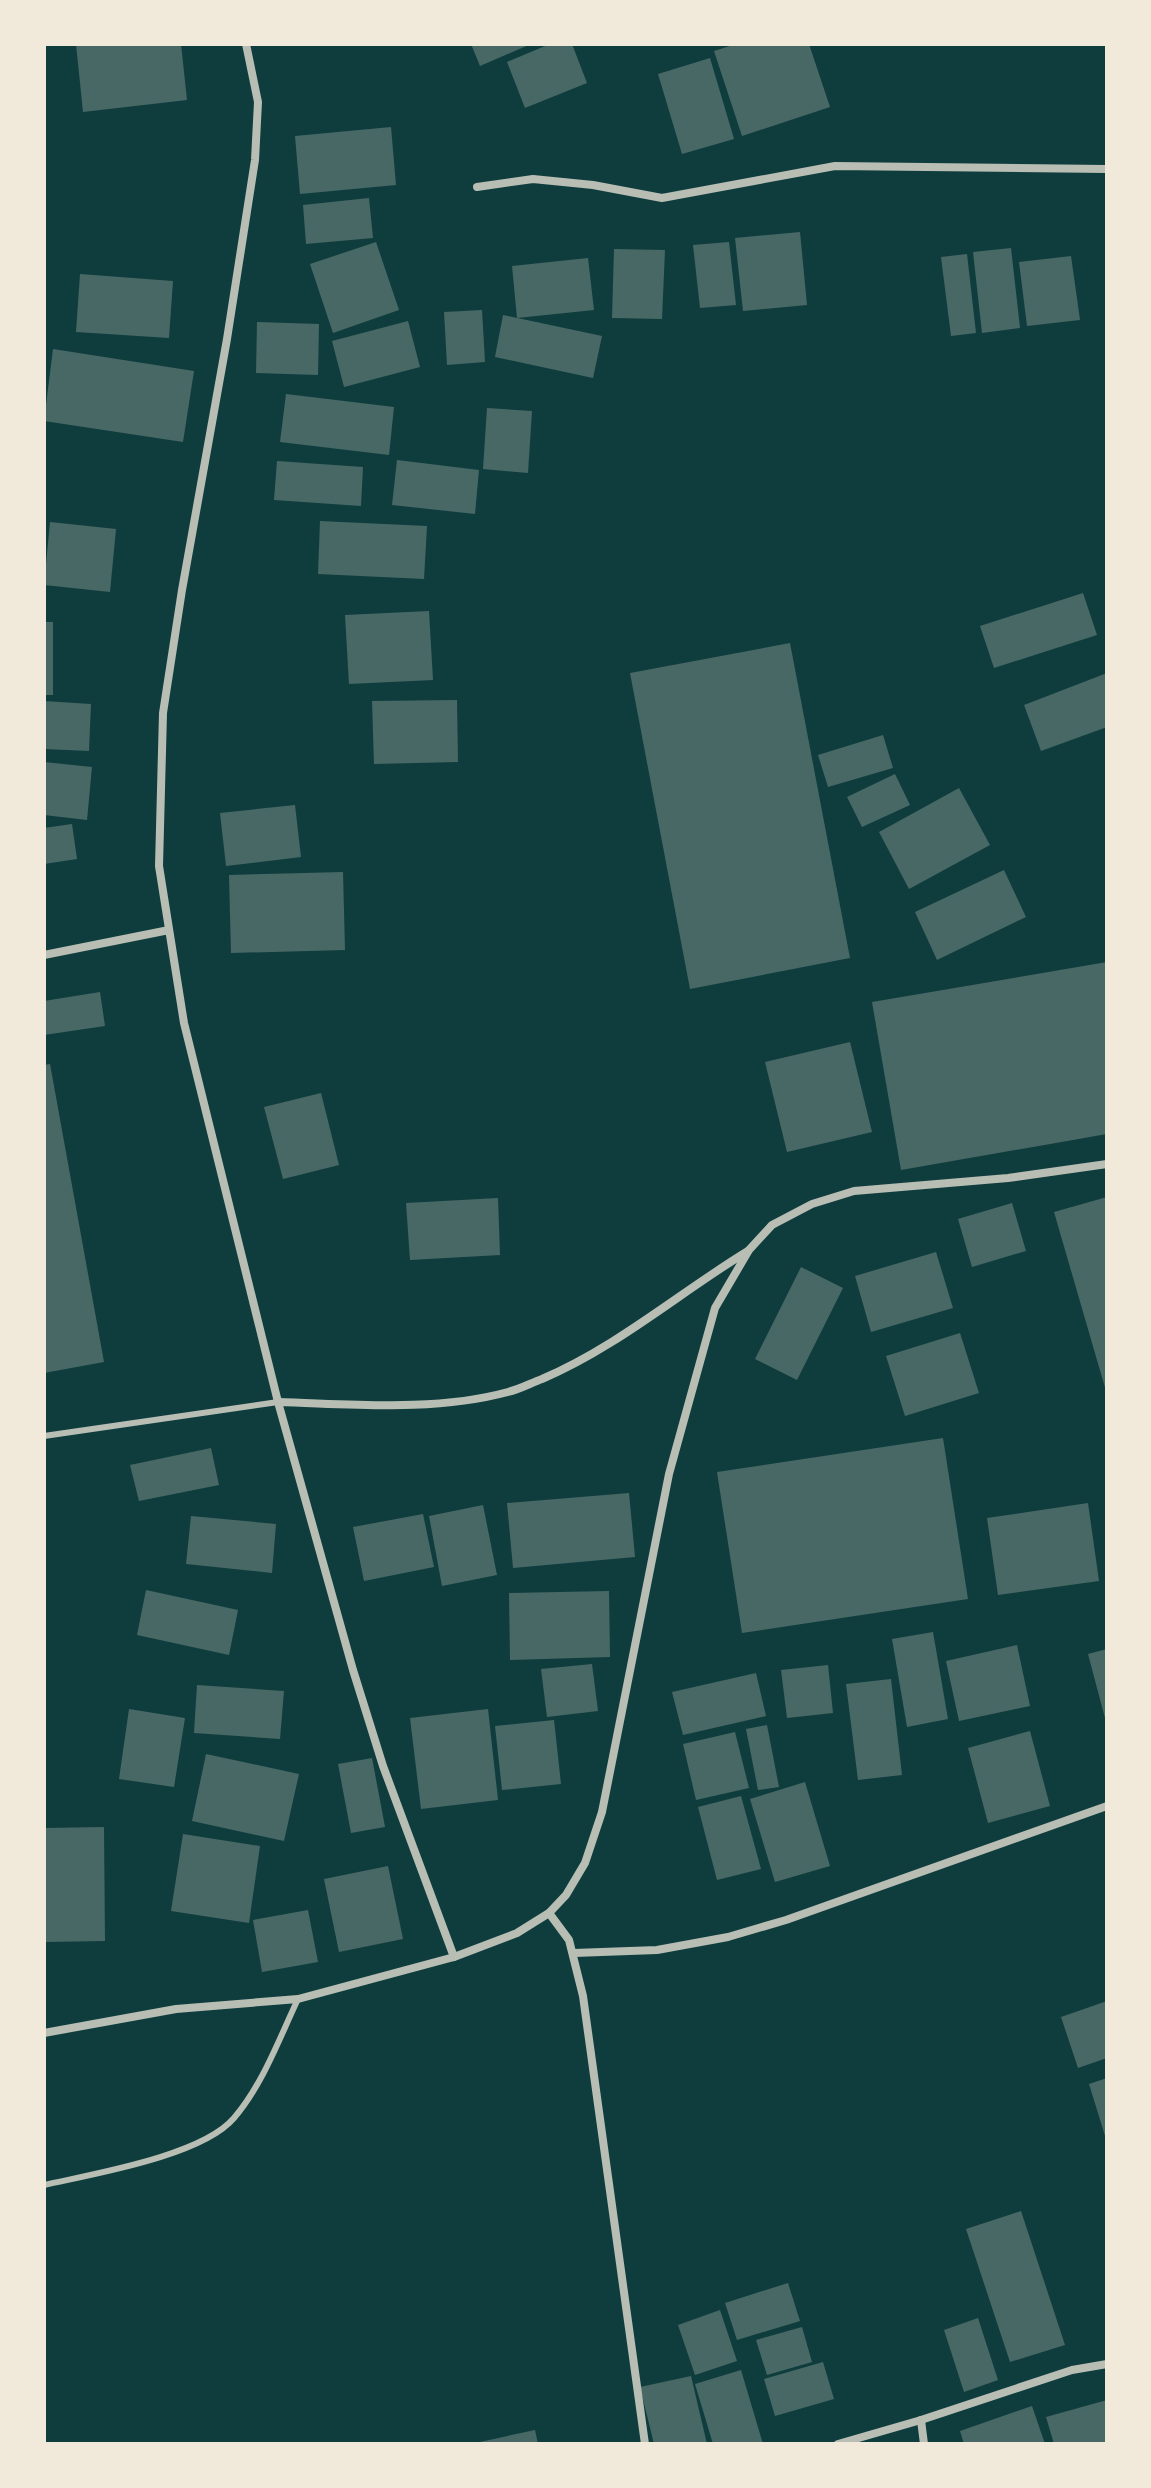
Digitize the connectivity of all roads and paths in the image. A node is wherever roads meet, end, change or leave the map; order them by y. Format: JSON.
{"nodes":[{"id":1,"x":246,"y":44,"type":"edge"},
{"id":2,"x":1107,"y":169,"type":"edge"},
{"id":3,"x":477,"y":187,"type":"dead end"},
{"id":4,"x":169,"y":930,"type":"junction"},
{"id":5,"x":44,"y":955,"type":"edge"},
{"id":6,"x":1107,"y":1164,"type":"edge"},
{"id":7,"x":749,"y":1250,"type":"junction"},
{"id":8,"x":278,"y":1402,"type":"junction"},
{"id":9,"x":44,"y":1436,"type":"edge"},
{"id":10,"x":1107,"y":1806,"type":"edge"},
{"id":11,"x":549,"y":1913,"type":"junction"},
{"id":12,"x":574,"y":1953,"type":"junction"},
{"id":13,"x":454,"y":1957,"type":"junction"},
{"id":14,"x":298,"y":1999,"type":"junction"},
{"id":15,"x":44,"y":2033,"type":"edge"},
{"id":16,"x":44,"y":2185,"type":"edge"},
{"id":17,"x":1107,"y":2364,"type":"edge"},
{"id":18,"x":921,"y":2420,"type":"junction"},
{"id":19,"x":645,"y":2444,"type":"edge"},
{"id":20,"x":838,"y":2444,"type":"edge"},
{"id":21,"x":924,"y":2444,"type":"edge"}],
"edges":[{"from":1,"to":4,"type":"street"},
{"from":2,"to":3,"type":"street"},
{"from":4,"to":5,"type":"street"},
{"from":4,"to":8,"type":"street"},
{"from":6,"to":7,"type":"street"},
{"from":7,"to":8,"type":"street"},
{"from":7,"to":11,"type":"street"},
{"from":8,"to":9,"type":"lane"},
{"from":8,"to":13,"type":"street"},
{"from":10,"to":12,"type":"street"},
{"from":11,"to":12,"type":"street"},
{"from":11,"to":13,"type":"street"},
{"from":12,"to":19,"type":"street"},
{"from":13,"to":14,"type":"street"},
{"from":14,"to":15,"type":"street"},
{"from":14,"to":16,"type":"lane"},
{"from":17,"to":18,"type":"street"},
{"from":18,"to":20,"type":"street"},
{"from":18,"to":21,"type":"street"}]}
